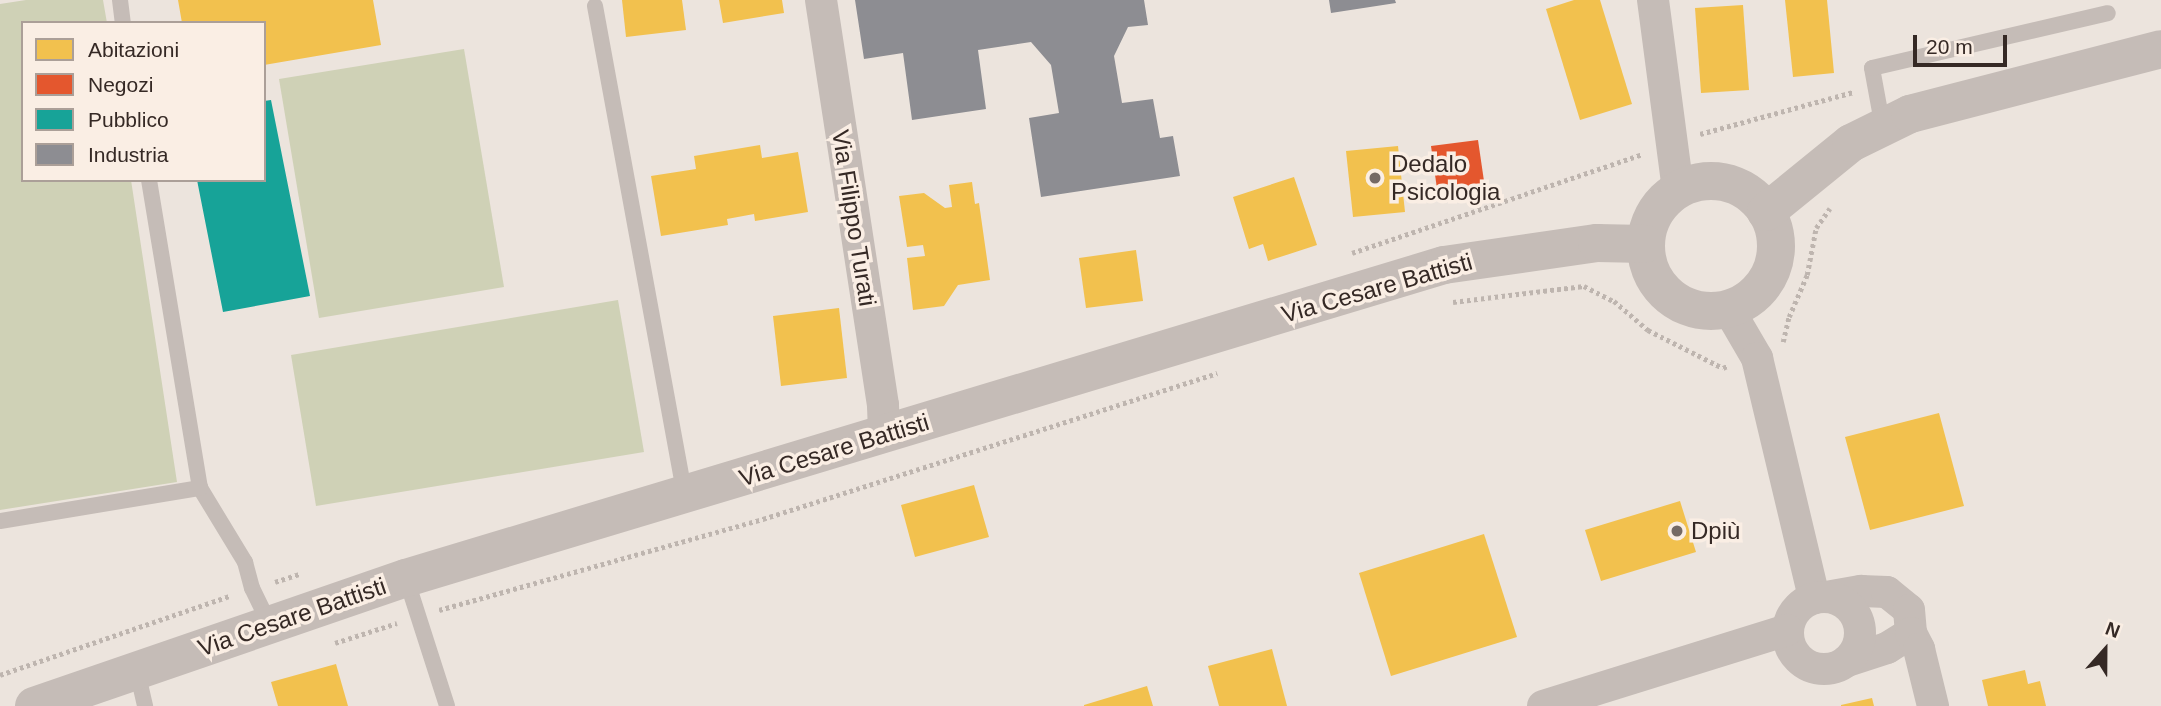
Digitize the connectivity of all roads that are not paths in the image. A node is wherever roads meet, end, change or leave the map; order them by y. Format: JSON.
{"nodes":[{"id":1,"x":120,"y":0,"type":"edge"},
{"id":2,"x":821,"y":0,"type":"edge"},
{"id":3,"x":1653,"y":0,"type":"edge"},
{"id":4,"x":595,"y":6,"type":"dead end"},
{"id":5,"x":2108,"y":13,"type":"dead end"},
{"id":6,"x":123,"y":21,"type":"edge"},
{"id":7,"x":2161,"y":49,"type":"edge"},
{"id":8,"x":1883,"y":128,"type":"junction"},
{"id":9,"x":149,"y":182,"type":"edge"},
{"id":10,"x":1678,"y":189,"type":"junction"},
{"id":11,"x":1766,"y":212,"type":"junction"},
{"id":12,"x":1645,"y":244,"type":"junction"},
{"id":13,"x":1729,"y":310,"type":"junction"},
{"id":14,"x":884,"y":436,"type":"junction"},
{"id":15,"x":200,"y":488,"type":"junction"},
{"id":16,"x":685,"y":495,"type":"junction"},
{"id":17,"x":0,"y":521,"type":"edge"},
{"id":18,"x":406,"y":578,"type":"junction"},
{"id":19,"x":1820,"y":598,"type":"junction"},
{"id":20,"x":270,"y":625,"type":"junction"},
{"id":21,"x":1787,"y":630,"type":"junction"},
{"id":22,"x":1911,"y":633,"type":"junction"},
{"id":23,"x":1847,"y":661,"type":"junction"},
{"id":24,"x":141,"y":688,"type":"edge"},
{"id":25,"x":34,"y":706,"type":"edge"},
{"id":26,"x":447,"y":706,"type":"edge"},
{"id":27,"x":1543,"y":706,"type":"edge"},
{"id":28,"x":1933,"y":706,"type":"edge"}],
"edges":[{"from":1,"to":6,"type":"lane"},
{"from":2,"to":14,"type":"street","name":"Via Filippo Turati"},
{"from":3,"to":10,"type":"street"},
{"from":4,"to":16,"type":"lane"},
{"from":5,"to":8,"type":"lane"},
{"from":7,"to":8,"type":"street"},
{"from":8,"to":11,"type":"street"},
{"from":9,"to":15,"type":"lane"},
{"from":10,"to":11,"type":"street"},
{"from":10,"to":12,"type":"street"},
{"from":11,"to":13,"type":"street"},
{"from":12,"to":13,"type":"street"},
{"from":12,"to":14,"type":"street","name":"Via Cesare Battisti"},
{"from":13,"to":19,"type":"street"},
{"from":14,"to":16,"type":"street","name":"Via Cesare Battisti"},
{"from":15,"to":17,"type":"lane"},
{"from":15,"to":20,"type":"lane"},
{"from":16,"to":18,"type":"street","name":"Via Cesare Battisti"},
{"from":18,"to":20,"type":"street","name":"Via Cesare Battisti"},
{"from":18,"to":26,"type":"lane"},
{"from":19,"to":21,"type":"street"},
{"from":19,"to":22,"type":"street"},
{"from":19,"to":23,"type":"street"},
{"from":20,"to":24,"type":"street","name":"Via Cesare Battisti"},
{"from":21,"to":23,"type":"street"},
{"from":21,"to":27,"type":"street"},
{"from":22,"to":23,"type":"street"},
{"from":22,"to":28,"type":"street"},
{"from":24,"to":25,"type":"street","name":"Via Cesare Battisti"}]}
